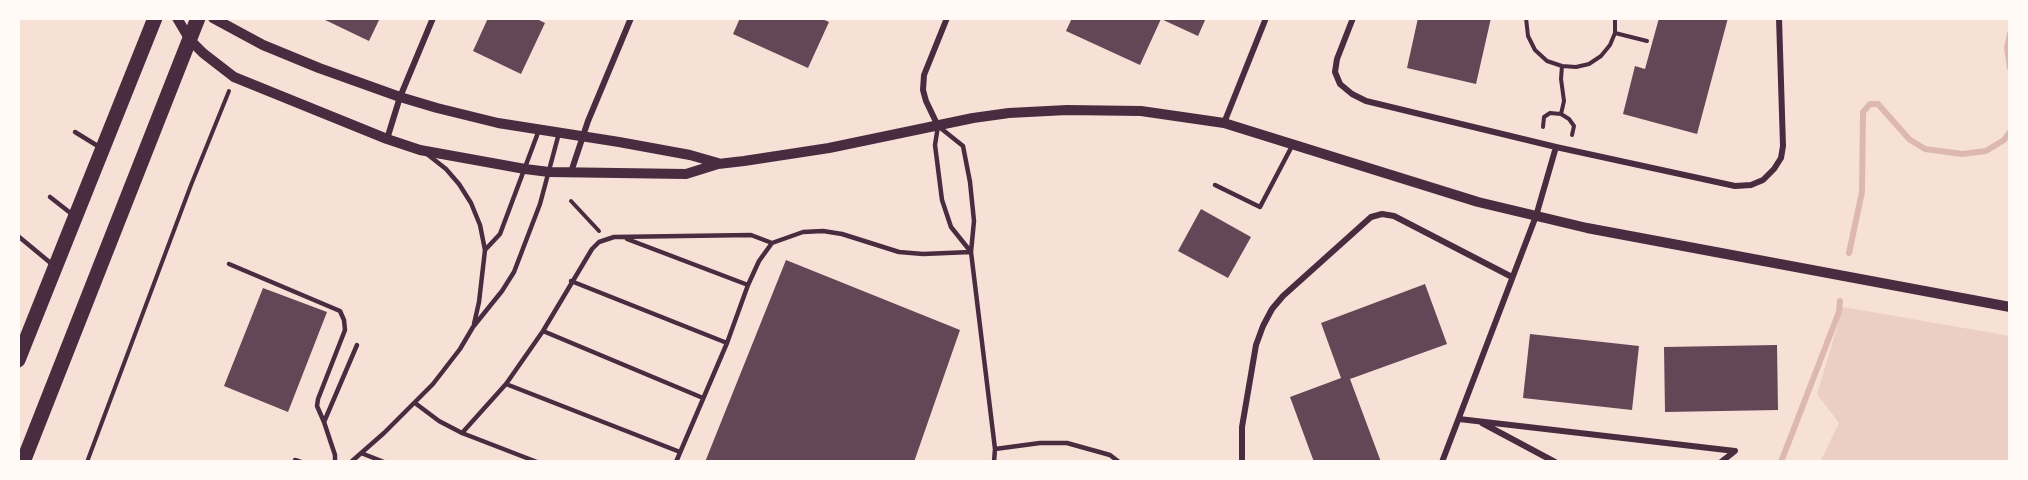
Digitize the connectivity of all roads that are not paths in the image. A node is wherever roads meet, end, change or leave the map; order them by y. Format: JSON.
{"nodes":[{"id":1,"x":155,"y":18,"type":"edge"},
{"id":2,"x":177,"y":18,"type":"edge"},
{"id":3,"x":198,"y":18,"type":"edge"},
{"id":4,"x":213,"y":18,"type":"edge"},
{"id":5,"x":433,"y":18,"type":"edge"},
{"id":6,"x":631,"y":18,"type":"edge"},
{"id":7,"x":947,"y":18,"type":"edge"},
{"id":8,"x":1266,"y":18,"type":"edge"},
{"id":9,"x":1353,"y":18,"type":"edge"},
{"id":10,"x":1779,"y":18,"type":"edge"},
{"id":11,"x":190,"y":40,"type":"junction"},
{"id":12,"x":400,"y":97,"type":"junction"},
{"id":13,"x":1224,"y":123,"type":"junction"},
{"id":14,"x":938,"y":126,"type":"junction"},
{"id":15,"x":539,"y":130,"type":"junction"},
{"id":16,"x":75,"y":132,"type":"dead end"},
{"id":17,"x":559,"y":133,"type":"junction"},
{"id":18,"x":582,"y":137,"type":"junction"},
{"id":19,"x":387,"y":139,"type":"junction"},
{"id":20,"x":1293,"y":144,"type":"junction"},
{"id":21,"x":1556,"y":147,"type":"junction"},
{"id":22,"x":102,"y":148,"type":"junction"},
{"id":23,"x":423,"y":150,"type":"junction"},
{"id":24,"x":718,"y":164,"type":"junction"},
{"id":25,"x":525,"y":169,"type":"junction"},
{"id":26,"x":549,"y":172,"type":"junction"},
{"id":27,"x":571,"y":172,"type":"junction"},
{"id":28,"x":1215,"y":185,"type":"dead end"},
{"id":29,"x":50,"y":196,"type":"dead end"},
{"id":30,"x":1536,"y":216,"type":"junction"},
{"id":31,"x":75,"y":217,"type":"junction"},
{"id":32,"x":18,"y":236,"type":"edge"},
{"id":33,"x":624,"y":237,"type":"junction"},
{"id":34,"x":772,"y":243,"type":"junction"},
{"id":35,"x":485,"y":250,"type":"junction"},
{"id":36,"x":971,"y":252,"type":"junction"},
{"id":37,"x":229,"y":264,"type":"dead end"},
{"id":38,"x":55,"y":267,"type":"junction"},
{"id":39,"x":1512,"y":277,"type":"junction"},
{"id":40,"x":571,"y":281,"type":"junction"},
{"id":41,"x":748,"y":285,"type":"junction"},
{"id":42,"x":2010,"y":307,"type":"edge"},
{"id":43,"x":473,"y":327,"type":"junction"},
{"id":44,"x":543,"y":331,"type":"junction"},
{"id":45,"x":727,"y":343,"type":"junction"},
{"id":46,"x":357,"y":345,"type":"dead end"},
{"id":47,"x":18,"y":360,"type":"edge"},
{"id":48,"x":506,"y":384,"type":"junction"},
{"id":49,"x":703,"y":398,"type":"junction"},
{"id":50,"x":415,"y":403,"type":"junction"},
{"id":51,"x":1459,"y":418,"type":"junction"},
{"id":52,"x":1479,"y":421,"type":"junction"},
{"id":53,"x":324,"y":422,"type":"junction"},
{"id":54,"x":462,"y":433,"type":"junction"},
{"id":55,"x":995,"y":449,"type":"junction"},
{"id":56,"x":680,"y":452,"type":"junction"},
{"id":57,"x":361,"y":453,"type":"junction"},
{"id":58,"x":23,"y":462,"type":"edge"},
{"id":59,"x":335,"y":462,"type":"edge"},
{"id":60,"x":351,"y":462,"type":"edge"},
{"id":61,"x":384,"y":462,"type":"edge"},
{"id":62,"x":537,"y":462,"type":"edge"},
{"id":63,"x":676,"y":462,"type":"edge"},
{"id":64,"x":994,"y":462,"type":"edge"},
{"id":65,"x":1119,"y":462,"type":"edge"},
{"id":66,"x":1242,"y":462,"type":"edge"},
{"id":67,"x":1442,"y":462,"type":"edge"},
{"id":68,"x":1554,"y":462,"type":"edge"},
{"id":69,"x":1721,"y":462,"type":"edge"}],
"edges":[{"from":1,"to":22,"type":"main road"},
{"from":2,"to":11,"type":"street"},
{"from":3,"to":11,"type":"main road"},
{"from":4,"to":12,"type":"street"},
{"from":5,"to":12,"type":"street"},
{"from":6,"to":18,"type":"street"},
{"from":7,"to":14,"type":"street"},
{"from":8,"to":13,"type":"street"},
{"from":9,"to":21,"type":"street"},
{"from":10,"to":21,"type":"street"},
{"from":11,"to":19,"type":"street"},
{"from":11,"to":58,"type":"main road"},
{"from":12,"to":15,"type":"street"},
{"from":12,"to":19,"type":"street"},
{"from":13,"to":14,"type":"street"},
{"from":13,"to":20,"type":"street"},
{"from":14,"to":24,"type":"street"},
{"from":14,"to":36,"type":"lane"},
{"from":14,"to":36,"type":"lane"},
{"from":15,"to":17,"type":"street"},
{"from":15,"to":25,"type":"lane"},
{"from":16,"to":22,"type":"lane"},
{"from":17,"to":18,"type":"street"},
{"from":17,"to":26,"type":"lane"},
{"from":18,"to":24,"type":"street"},
{"from":18,"to":27,"type":"street"},
{"from":19,"to":23,"type":"street"},
{"from":20,"to":28,"type":"lane"},
{"from":20,"to":30,"type":"street"},
{"from":21,"to":30,"type":"street"},
{"from":22,"to":31,"type":"main road"},
{"from":23,"to":25,"type":"street"},
{"from":23,"to":35,"type":"lane"},
{"from":24,"to":27,"type":"street"},
{"from":25,"to":26,"type":"street"},
{"from":25,"to":35,"type":"lane"},
{"from":26,"to":27,"type":"street"},
{"from":26,"to":43,"type":"lane"},
{"from":29,"to":31,"type":"lane"},
{"from":30,"to":39,"type":"street"},
{"from":30,"to":42,"type":"street"},
{"from":31,"to":38,"type":"main road"},
{"from":32,"to":38,"type":"lane"},
{"from":33,"to":34,"type":"lane"},
{"from":33,"to":40,"type":"lane"},
{"from":33,"to":41,"type":"lane"},
{"from":34,"to":36,"type":"lane"},
{"from":34,"to":41,"type":"lane"},
{"from":35,"to":43,"type":"lane"},
{"from":36,"to":55,"type":"lane"},
{"from":37,"to":53,"type":"lane"},
{"from":38,"to":47,"type":"main road"},
{"from":39,"to":51,"type":"street"},
{"from":39,"to":66,"type":"street"},
{"from":40,"to":44,"type":"lane"},
{"from":40,"to":45,"type":"lane"},
{"from":41,"to":45,"type":"lane"},
{"from":43,"to":50,"type":"lane"},
{"from":44,"to":48,"type":"lane"},
{"from":44,"to":49,"type":"lane"},
{"from":45,"to":49,"type":"lane"},
{"from":46,"to":53,"type":"lane"},
{"from":48,"to":54,"type":"lane"},
{"from":48,"to":56,"type":"lane"},
{"from":49,"to":56,"type":"lane"},
{"from":50,"to":54,"type":"lane"},
{"from":50,"to":57,"type":"lane"},
{"from":51,"to":52,"type":"street"},
{"from":51,"to":67,"type":"street"},
{"from":52,"to":68,"type":"street"},
{"from":52,"to":69,"type":"street"},
{"from":53,"to":59,"type":"lane"},
{"from":54,"to":62,"type":"lane"},
{"from":55,"to":64,"type":"lane"},
{"from":55,"to":65,"type":"lane"},
{"from":56,"to":63,"type":"lane"},
{"from":57,"to":60,"type":"lane"},
{"from":57,"to":61,"type":"lane"}]}
